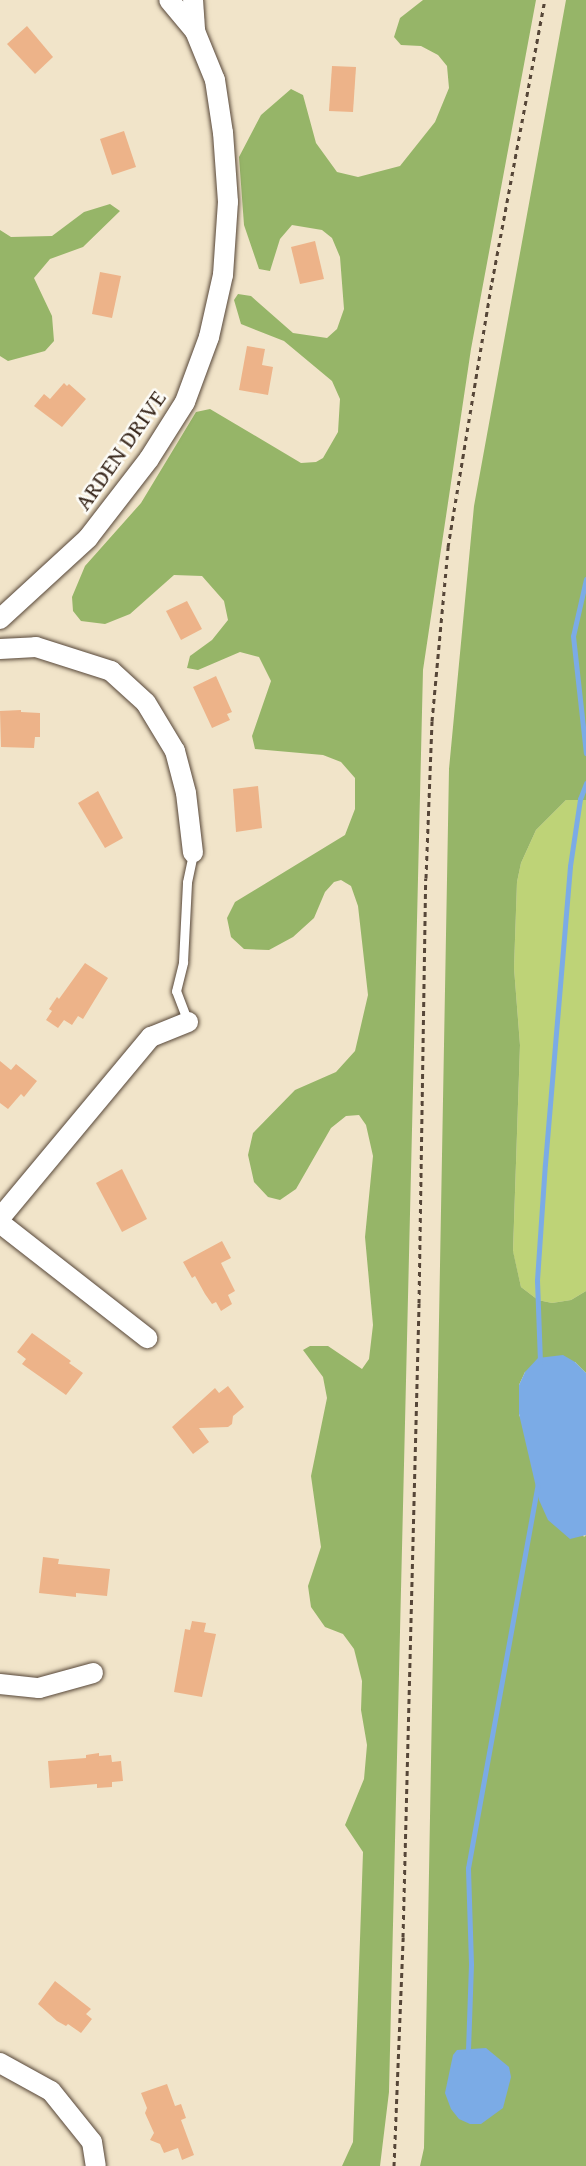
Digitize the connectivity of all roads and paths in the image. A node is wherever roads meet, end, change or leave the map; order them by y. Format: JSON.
{"nodes":[{"id":1,"x":170,"y":0,"type":"edge"},
{"id":2,"x":193,"y":0,"type":"edge"},
{"id":3,"x":545,"y":0,"type":"edge"},
{"id":4,"x":195,"y":31,"type":"junction"},
{"id":5,"x":0,"y":620,"type":"edge"},
{"id":6,"x":0,"y":650,"type":"edge"},
{"id":7,"x":193,"y":853,"type":"joint"},
{"id":8,"x":188,"y":1022,"type":"joint"},
{"id":9,"x":0,"y":1218,"type":"edge"},
{"id":10,"x":0,"y":1223,"type":"edge"},
{"id":11,"x":147,"y":1338,"type":"dead end"},
{"id":12,"x":93,"y":1672,"type":"dead end"},
{"id":13,"x":0,"y":1684,"type":"edge"},
{"id":14,"x":0,"y":2063,"type":"edge"},
{"id":15,"x":96,"y":2166,"type":"edge"},
{"id":16,"x":393,"y":2166,"type":"edge"}],
"edges":[{"from":1,"to":4,"type":"street","name":"ARDEN DRIVE"},
{"from":2,"to":4,"type":"street"},
{"from":3,"to":16,"type":"path"},
{"from":4,"to":5,"type":"street","name":"ARDEN DRIVE"},
{"from":6,"to":7,"type":"street"},
{"from":7,"to":8,"type":"lane"},
{"from":8,"to":9,"type":"street"},
{"from":10,"to":11,"type":"street"},
{"from":12,"to":13,"type":"street"},
{"from":14,"to":15,"type":"street"}]}
